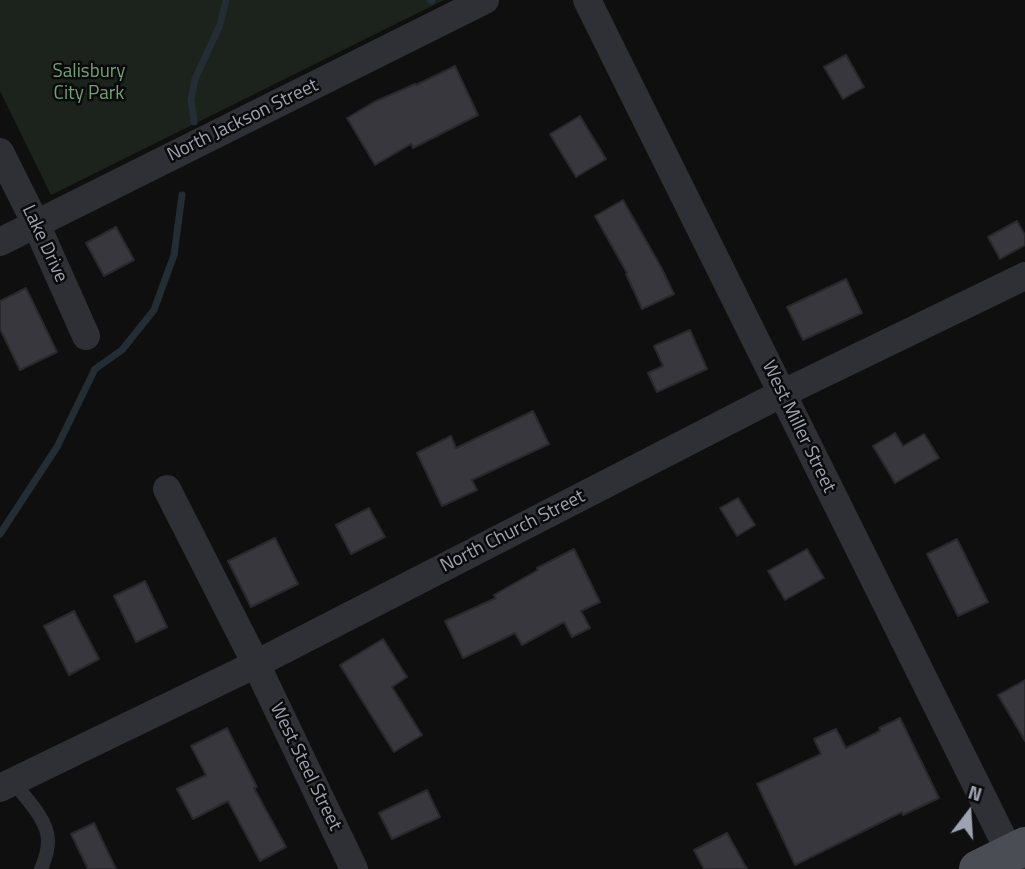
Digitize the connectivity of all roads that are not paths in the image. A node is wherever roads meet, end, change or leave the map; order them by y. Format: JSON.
{"nodes":[{"id":1,"x":485,"y":0,"type":"edge"},
{"id":2,"x":587,"y":0,"type":"edge"},
{"id":3,"x":0,"y":152,"type":"edge"},
{"id":4,"x":36,"y":224,"type":"junction"},
{"id":5,"x":0,"y":242,"type":"edge"},
{"id":6,"x":1025,"y":276,"type":"edge"},
{"id":7,"x":86,"y":336,"type":"dead end"},
{"id":8,"x":781,"y":394,"type":"junction"},
{"id":9,"x":167,"y":489,"type":"dead end"},
{"id":10,"x":256,"y":664,"type":"junction"},
{"id":11,"x":6,"y":785,"type":"edge"},
{"id":12,"x":1008,"y":859,"type":"edge"},
{"id":13,"x":41,"y":869,"type":"edge"},
{"id":14,"x":354,"y":869,"type":"edge"}],
"edges":[{"from":1,"to":4,"type":"street","name":"North Jackson Street"},
{"from":2,"to":8,"type":"street","name":"West Miller Street"},
{"from":3,"to":4,"type":"street","name":"Lake Drive"},
{"from":4,"to":5,"type":"street","name":"North Jackson Street"},
{"from":4,"to":7,"type":"street","name":"Lake Drive"},
{"from":6,"to":8,"type":"street","name":"North Church Street"},
{"from":8,"to":10,"type":"street","name":"North Church Street"},
{"from":8,"to":12,"type":"street","name":"West Miller Street"},
{"from":9,"to":10,"type":"street"},
{"from":10,"to":11,"type":"street","name":"North Church Street"},
{"from":10,"to":14,"type":"street","name":"West Steel Street"},
{"from":11,"to":13,"type":"lane"}]}
